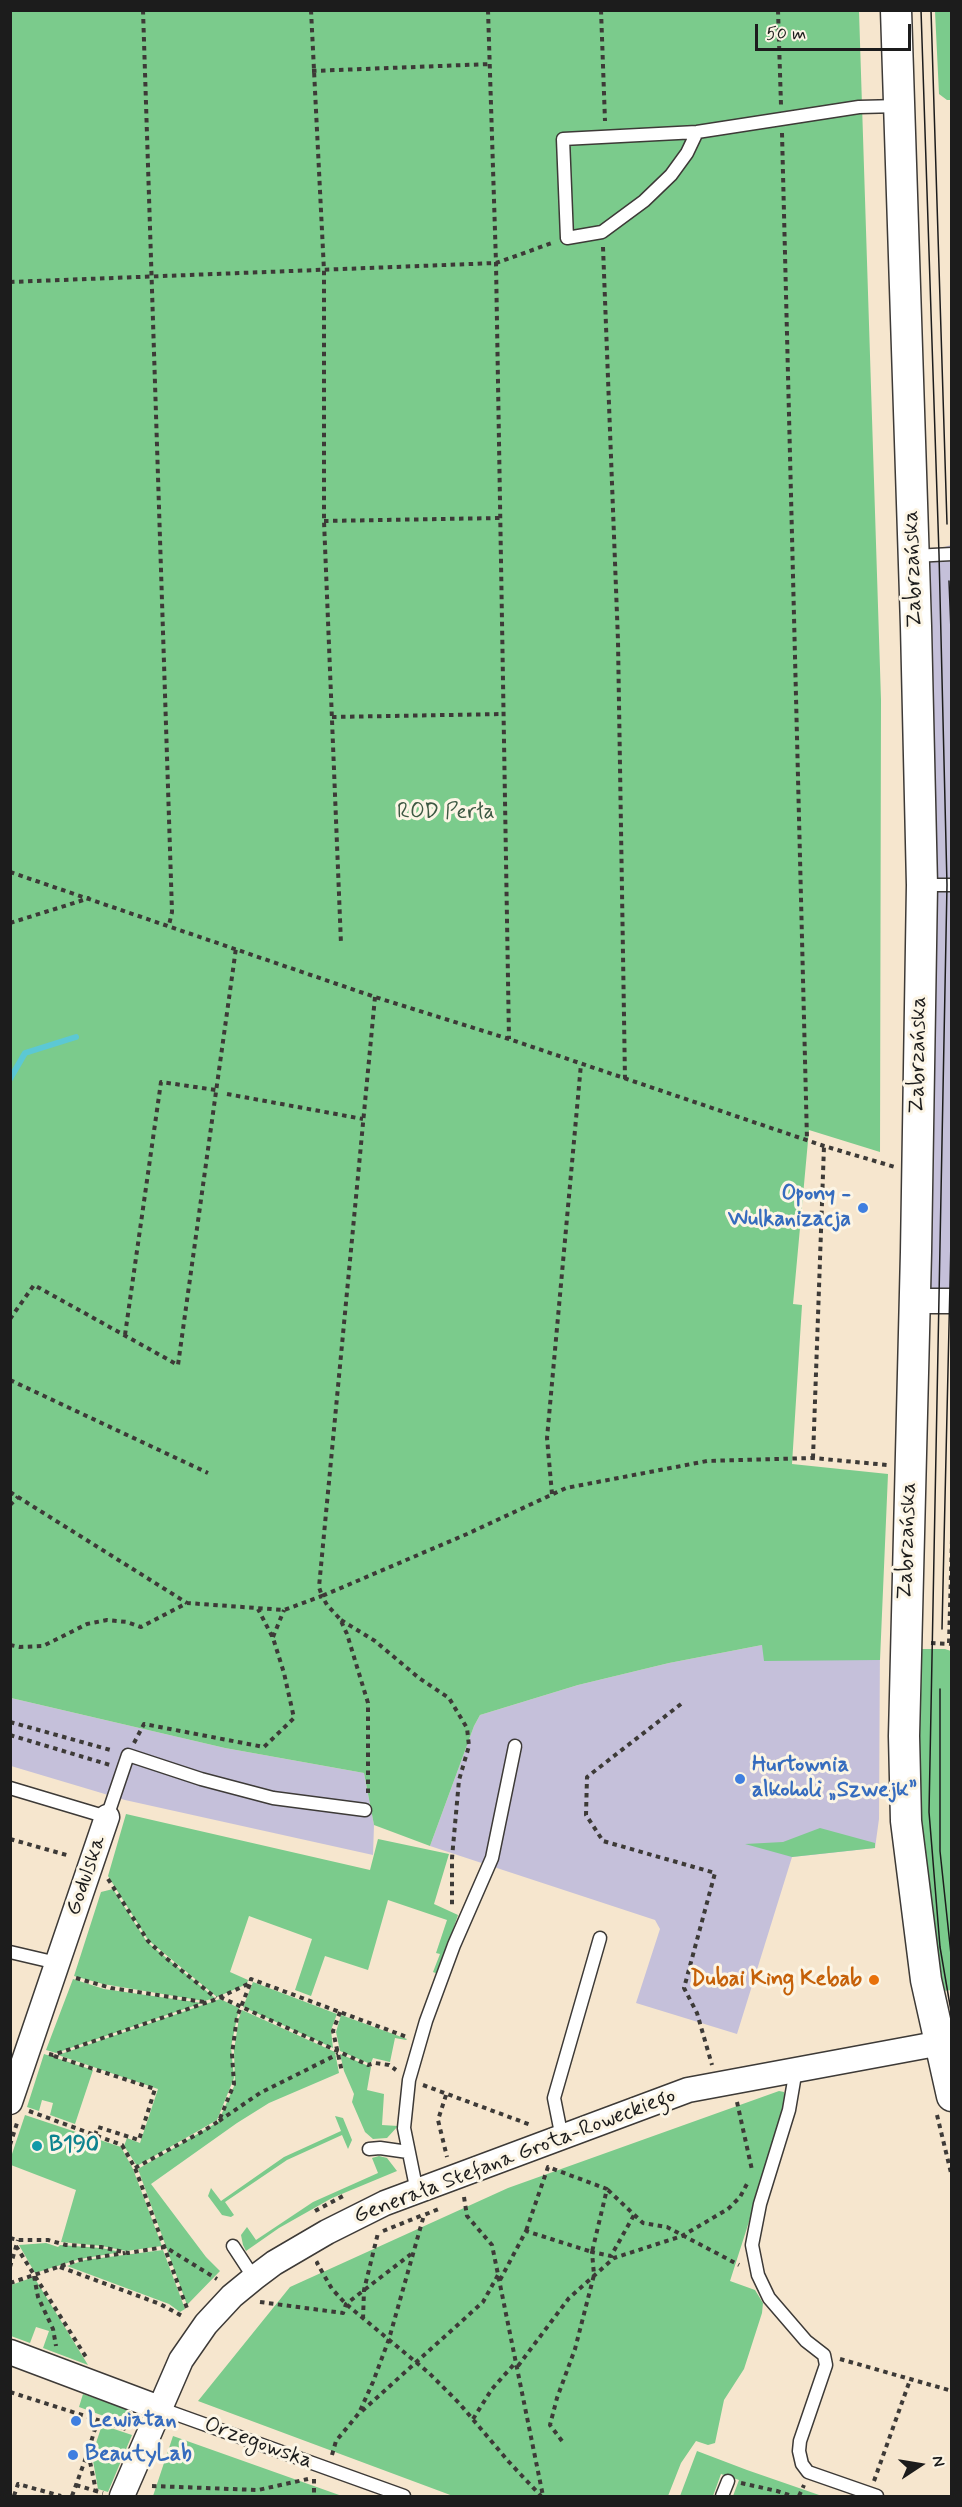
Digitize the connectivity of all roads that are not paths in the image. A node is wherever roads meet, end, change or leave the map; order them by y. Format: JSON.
{"nodes":[{"id":1,"x":896,"y":10,"type":"edge"},
{"id":2,"x":899,"y":106,"type":"junction"},
{"id":3,"x":697,"y":132,"type":"junction"},
{"id":4,"x":951,"y":554,"type":"edge"},
{"id":5,"x":914,"y":556,"type":"junction"},
{"id":6,"x":922,"y":885,"type":"junction"},
{"id":7,"x":951,"y":885,"type":"edge"},
{"id":8,"x":914,"y":1301,"type":"junction"},
{"id":9,"x":951,"y":1301,"type":"edge"},
{"id":10,"x":515,"y":1746,"type":"dead end"},
{"id":11,"x":10,"y":1788,"type":"edge"},
{"id":12,"x":365,"y":1810,"type":"road end"},
{"id":13,"x":107,"y":1817,"type":"junction"},
{"id":14,"x":600,"y":1938,"type":"dead end"},
{"id":15,"x":10,"y":1952,"type":"edge"},
{"id":16,"x":56,"y":1967,"type":"junction"},
{"id":17,"x":945,"y":2043,"type":"edge"},
{"id":18,"x":796,"y":2069,"type":"junction"},
{"id":19,"x":944,"y":2104,"type":"edge"},
{"id":20,"x":14,"y":2106,"type":"edge"},
{"id":21,"x":562,"y":2138,"type":"junction"},
{"id":22,"x":369,"y":2149,"type":"dead end"},
{"id":23,"x":408,"y":2152,"type":"junction"},
{"id":24,"x":417,"y":2192,"type":"junction"},
{"id":25,"x":233,"y":2246,"type":"dead end"},
{"id":26,"x":260,"y":2291,"type":"junction"},
{"id":27,"x":10,"y":2352,"type":"edge"},
{"id":28,"x":159,"y":2408,"type":"junction"},
{"id":29,"x":728,"y":2481,"type":"road end"},
{"id":30,"x":874,"y":2495,"type":"edge"},
{"id":31,"x":116,"y":2496,"type":"edge"},
{"id":32,"x":404,"y":2496,"type":"edge"},
{"id":33,"x":722,"y":2496,"type":"edge"}],
"edges":[{"from":1,"to":2,"type":"street","name":"Zabrzańska"},
{"from":2,"to":3,"type":"lane"},
{"from":2,"to":5,"type":"street","name":"Zabrzańska"},
{"from":3,"to":3,"type":"lane"},
{"from":4,"to":5,"type":"lane"},
{"from":5,"to":6,"type":"street","name":"Zabrzańska"},
{"from":6,"to":7,"type":"lane"},
{"from":6,"to":8,"type":"street","name":"Zabrzańska"},
{"from":8,"to":9,"type":"street"},
{"from":8,"to":17,"type":"street","name":"Zabrzańska"},
{"from":10,"to":23,"type":"lane"},
{"from":11,"to":13,"type":"lane","name":"Godulska"},
{"from":12,"to":13,"type":"lane"},
{"from":13,"to":16,"type":"street","name":"Godulska"},
{"from":14,"to":21,"type":"lane"},
{"from":15,"to":16,"type":"lane"},
{"from":16,"to":20,"type":"street","name":"Godulska"},
{"from":17,"to":18,"type":"street","name":"Generała Stefana Grota-Roweckiego"},
{"from":17,"to":19,"type":"street","name":"Zabrzańska"},
{"from":18,"to":21,"type":"street","name":"Generała Stefana Grota-Roweckiego"},
{"from":18,"to":30,"type":"lane"},
{"from":21,"to":24,"type":"street","name":"Generała Stefana Grota-Roweckiego"},
{"from":22,"to":23,"type":"lane"},
{"from":23,"to":24,"type":"lane"},
{"from":24,"to":26,"type":"street","name":"Generała Stefana Grota-Roweckiego"},
{"from":25,"to":26,"type":"lane"},
{"from":26,"to":28,"type":"street","name":"Generała Stefana Grota-Roweckiego"},
{"from":27,"to":28,"type":"street","name":"Orzegowska"},
{"from":28,"to":31,"type":"street","name":"Generała Stefana Grota-Roweckiego"},
{"from":28,"to":32,"type":"lane","name":"Orzegowska"},
{"from":29,"to":33,"type":"lane"}]}
